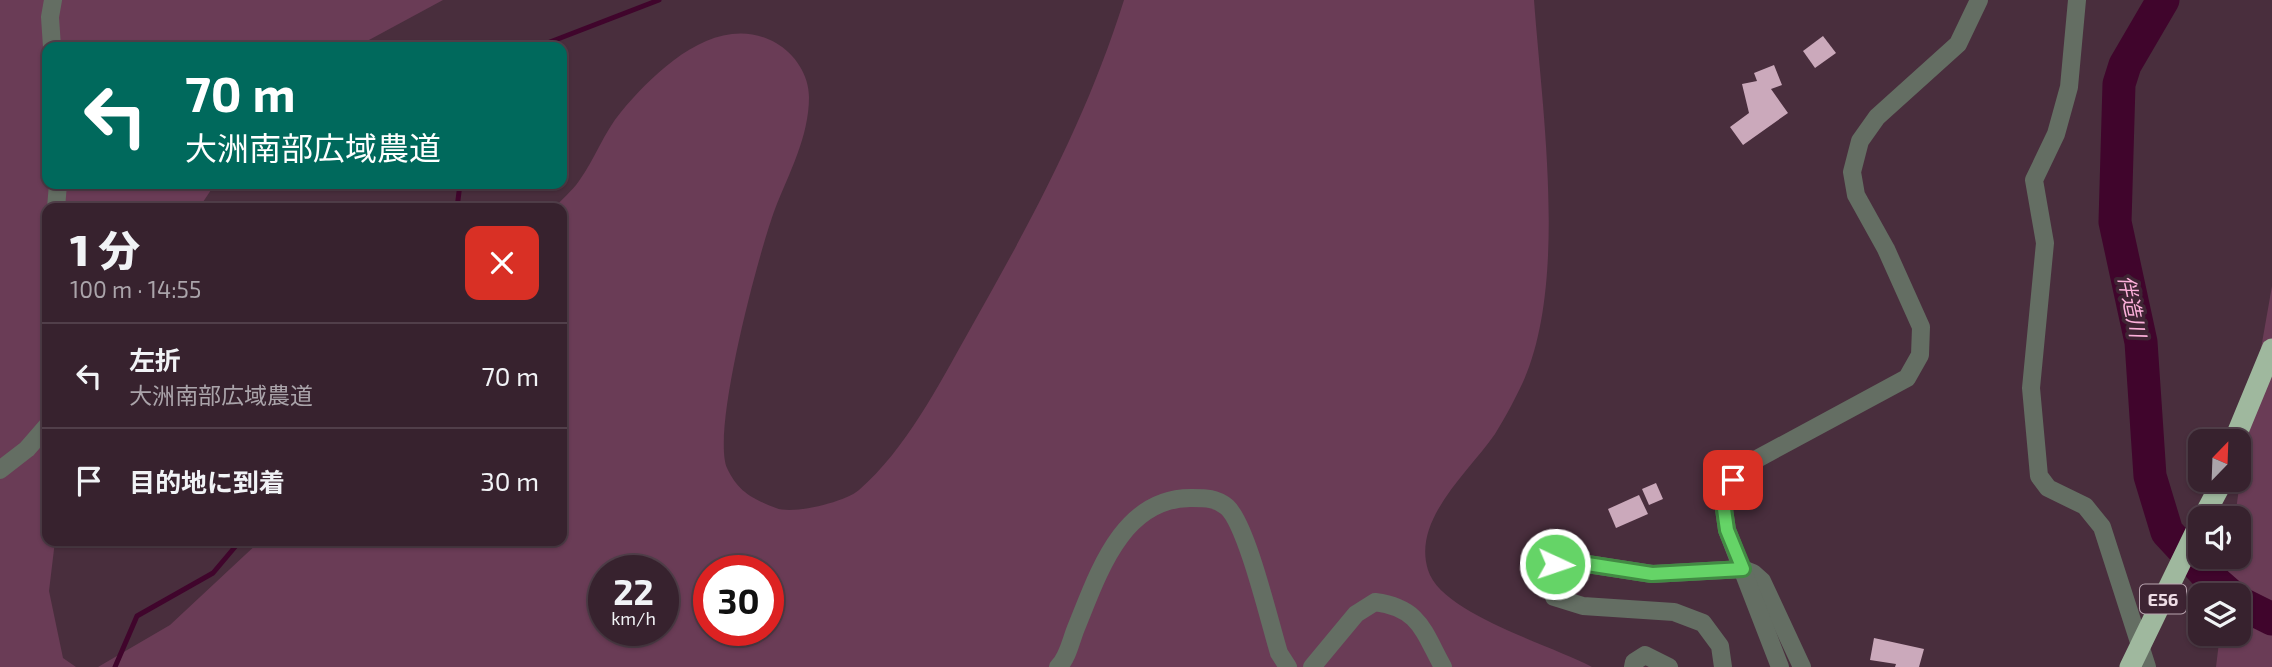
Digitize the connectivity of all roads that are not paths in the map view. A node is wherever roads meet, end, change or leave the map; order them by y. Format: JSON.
{"nodes":[{"id":1,"x":54,"y":0,"type":"edge"},
{"id":2,"x":1979,"y":0,"type":"edge"},
{"id":3,"x":2077,"y":0,"type":"edge"},
{"id":4,"x":52,"y":42,"type":"edge"},
{"id":5,"x":2272,"y":350,"type":"edge"},
{"id":6,"x":2272,"y":384,"type":"edge"},
{"id":7,"x":2239,"y":429,"type":"edge"},
{"id":8,"x":2248,"y":429,"type":"edge"},
{"id":9,"x":42,"y":432,"type":"edge"},
{"id":10,"x":0,"y":470,"type":"edge"},
{"id":11,"x":2188,"y":547,"type":"edge"},
{"id":12,"x":1743,"y":569,"type":"junction"},
{"id":13,"x":1058,"y":667,"type":"edge"},
{"id":14,"x":1287,"y":667,"type":"edge"},
{"id":15,"x":1312,"y":667,"type":"edge"},
{"id":16,"x":1443,"y":667,"type":"edge"},
{"id":17,"x":1633,"y":667,"type":"edge"},
{"id":18,"x":1669,"y":667,"type":"edge"},
{"id":19,"x":1723,"y":667,"type":"edge"},
{"id":20,"x":1780,"y":667,"type":"edge"},
{"id":21,"x":1802,"y":667,"type":"edge"},
{"id":22,"x":2130,"y":667,"type":"edge"},
{"id":23,"x":2147,"y":667,"type":"edge"}],
"edges":[{"from":1,"to":4,"type":"street"},
{"from":2,"to":12,"type":"street"},
{"from":3,"to":23,"type":"street"},
{"from":5,"to":7,"type":"highway"},
{"from":6,"to":8,"type":"highway"},
{"from":9,"to":10,"type":"street"},
{"from":11,"to":22,"type":"highway","number":"E56","bridge":true},
{"from":12,"to":19,"type":"street"},
{"from":12,"to":20,"type":"street"},
{"from":12,"to":21,"type":"street"},
{"from":13,"to":14,"type":"street"},
{"from":15,"to":16,"type":"street"},
{"from":17,"to":18,"type":"street"}]}
